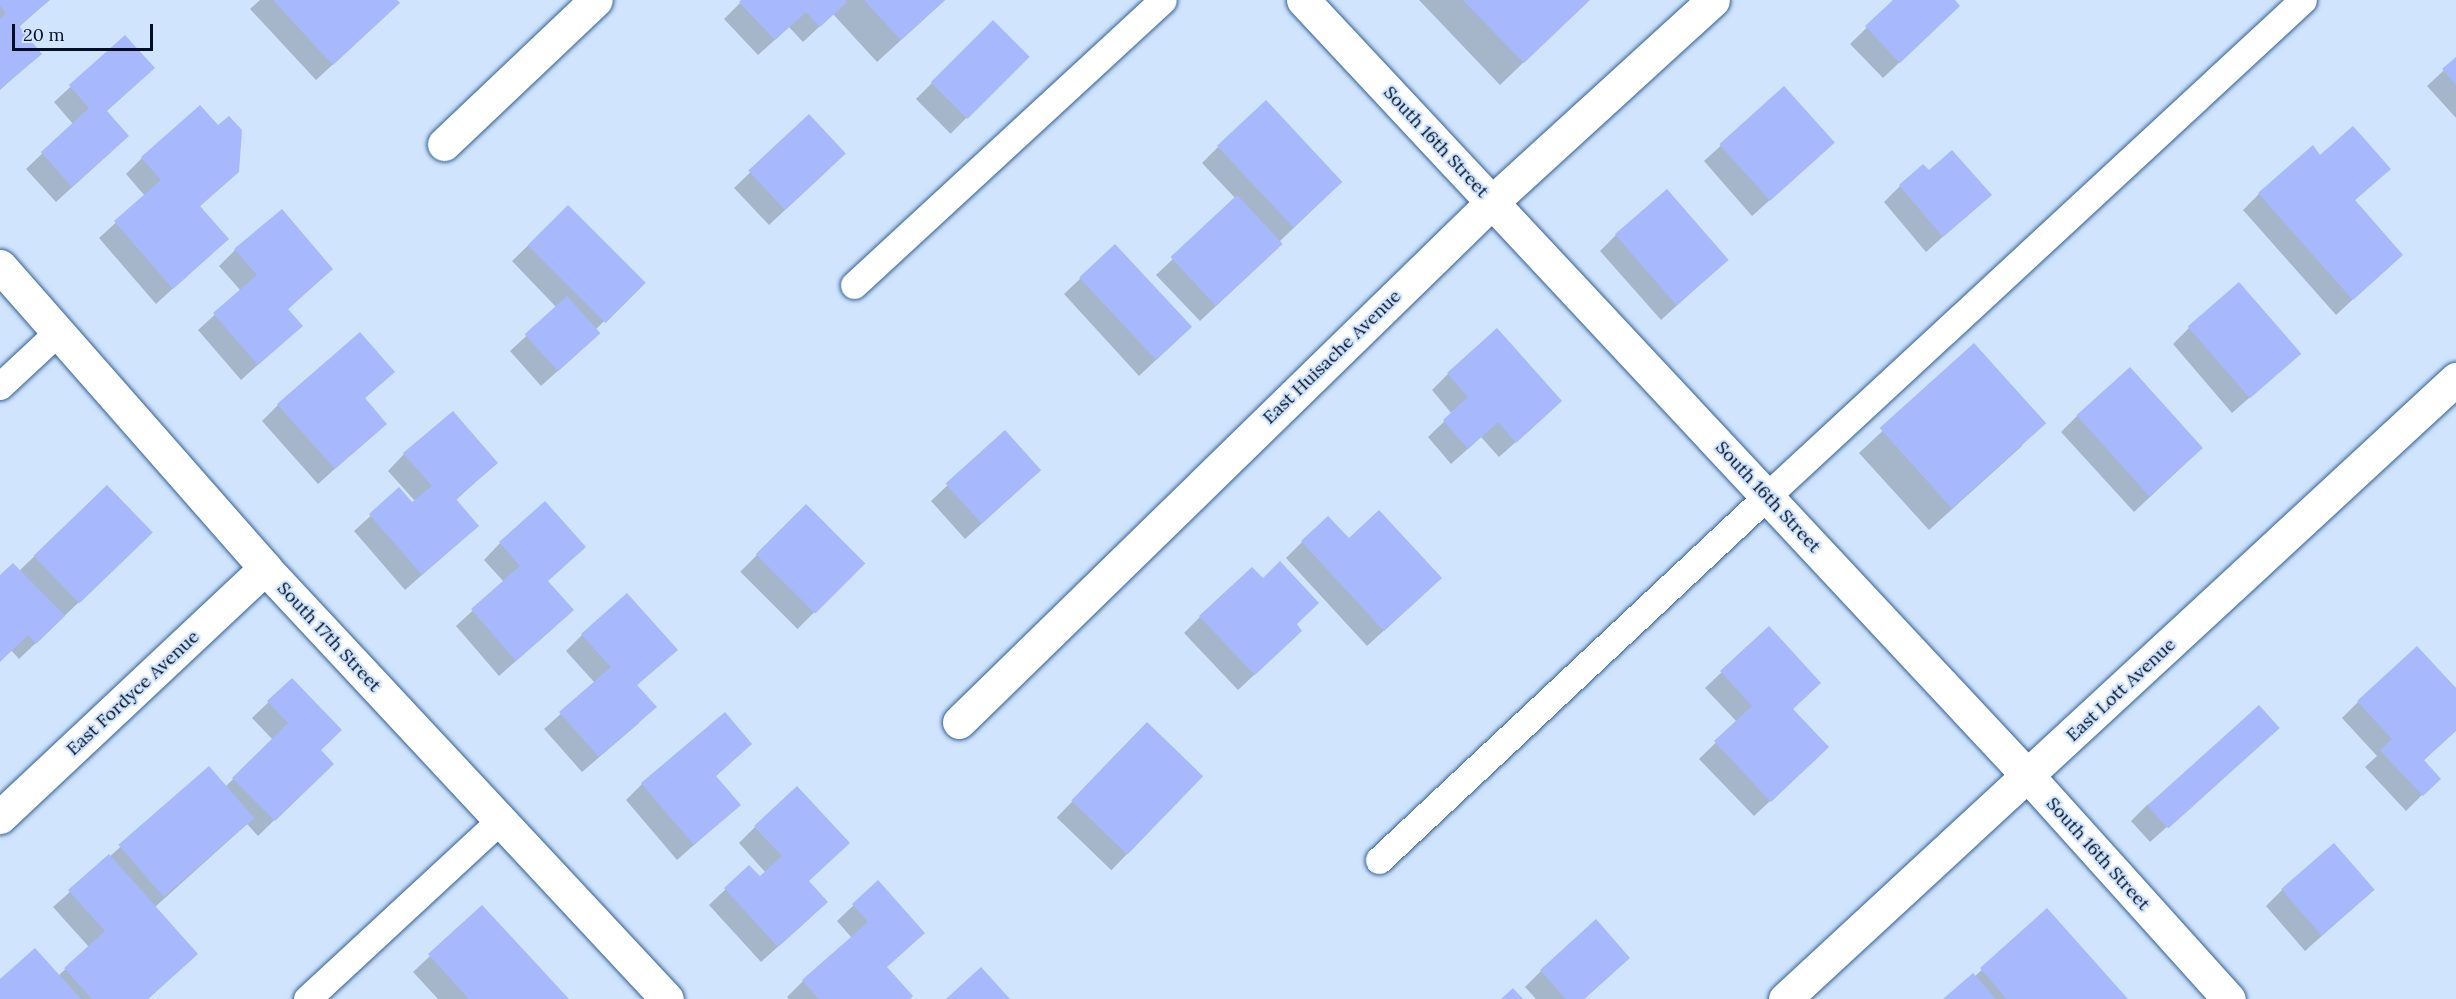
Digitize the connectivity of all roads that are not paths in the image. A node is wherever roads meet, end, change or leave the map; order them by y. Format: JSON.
{"nodes":[{"id":1,"x":596,"y":0,"type":"edge"},
{"id":2,"x":1163,"y":0,"type":"edge"},
{"id":3,"x":1303,"y":0,"type":"edge"},
{"id":4,"x":1713,"y":0,"type":"edge"},
{"id":5,"x":2303,"y":0,"type":"edge"},
{"id":6,"x":444,"y":144,"type":"dead end"},
{"id":7,"x":1491,"y":202,"type":"junction"},
{"id":8,"x":0,"y":266,"type":"edge"},
{"id":9,"x":854,"y":285,"type":"dead end"},
{"id":10,"x":58,"y":332,"type":"junction"},
{"id":11,"x":2456,"y":379,"type":"edge"},
{"id":12,"x":0,"y":386,"type":"edge"},
{"id":13,"x":1767,"y":496,"type":"junction"},
{"id":14,"x":265,"y":568,"type":"junction"},
{"id":15,"x":959,"y":722,"type":"dead end"},
{"id":16,"x":2028,"y":776,"type":"junction"},
{"id":17,"x":0,"y":817,"type":"edge"},
{"id":18,"x":500,"y":820,"type":"junction"},
{"id":19,"x":1379,"y":860,"type":"dead end"},
{"id":20,"x":307,"y":999,"type":"edge"},
{"id":21,"x":667,"y":999,"type":"edge"},
{"id":22,"x":1785,"y":999,"type":"edge"},
{"id":23,"x":2229,"y":999,"type":"edge"}],
"edges":[{"from":1,"to":6,"type":"street"},
{"from":2,"to":9,"type":"lane"},
{"from":3,"to":7,"type":"street","name":"South 16th Street"},
{"from":4,"to":7,"type":"street","name":"East Huisache Avenue"},
{"from":5,"to":13,"type":"lane"},
{"from":7,"to":13,"type":"street","name":"South 16th Street"},
{"from":7,"to":15,"type":"street","name":"East Huisache Avenue"},
{"from":8,"to":10,"type":"street","name":"South 17th Street"},
{"from":10,"to":12,"type":"lane"},
{"from":10,"to":14,"type":"street","name":"South 17th Street"},
{"from":11,"to":16,"type":"street","name":"East Lott Avenue"},
{"from":13,"to":16,"type":"street","name":"South 16th Street"},
{"from":13,"to":19,"type":"lane"},
{"from":14,"to":17,"type":"street","name":"East Fordyce Avenue"},
{"from":14,"to":18,"type":"street","name":"South 17th Street"},
{"from":16,"to":22,"type":"street","name":"East Lott Avenue"},
{"from":16,"to":23,"type":"street","name":"South 16th Street"},
{"from":18,"to":20,"type":"lane"},
{"from":18,"to":21,"type":"street","name":"South 17th Street"}]}
